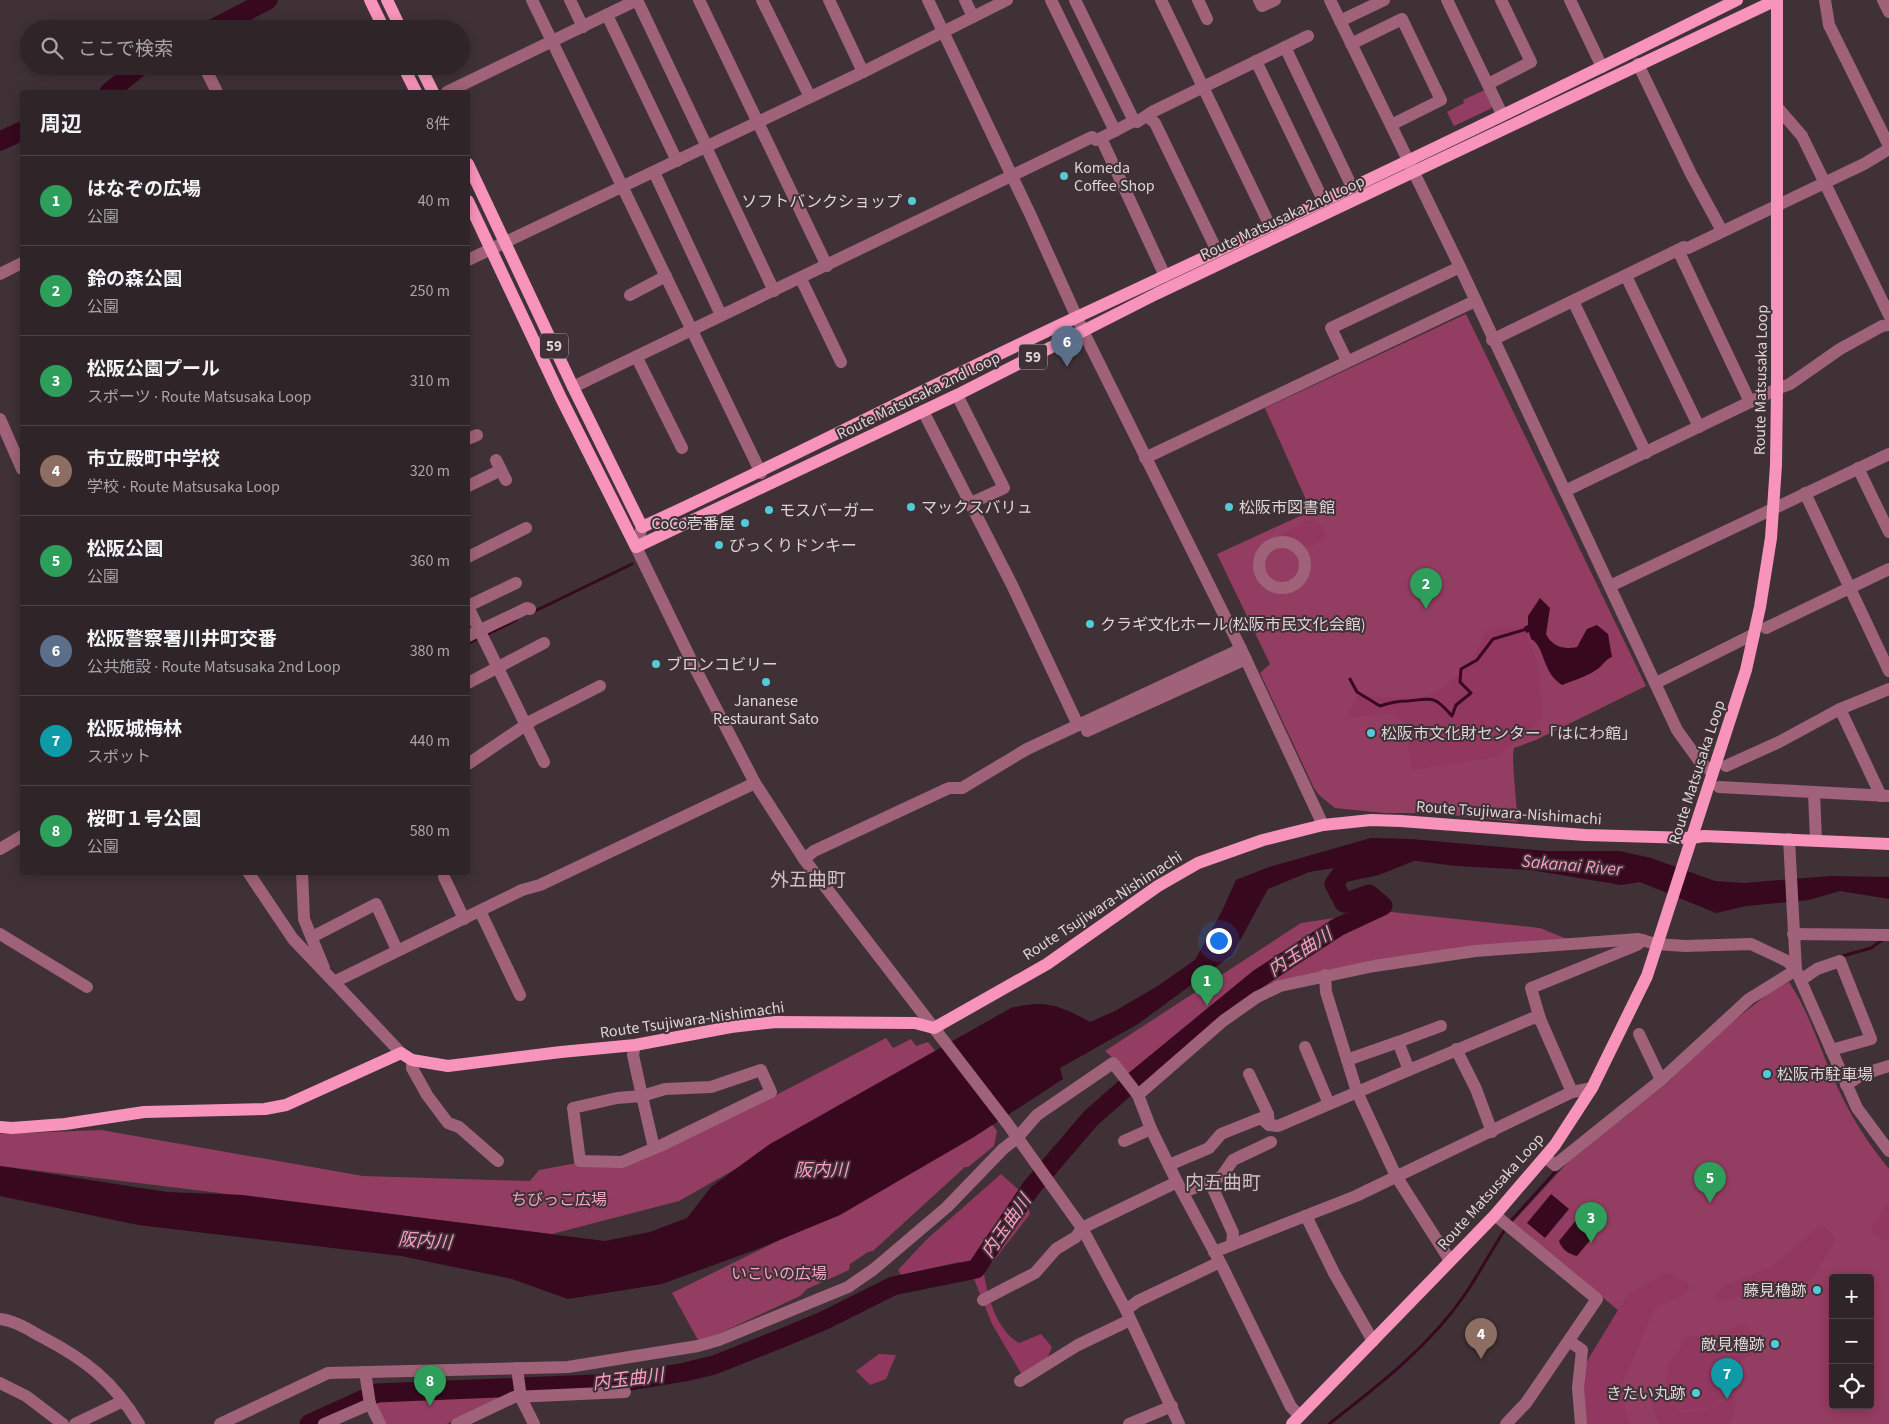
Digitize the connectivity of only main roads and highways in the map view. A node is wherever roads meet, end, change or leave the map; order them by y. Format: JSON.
{"nodes":[{"id":1,"x":370,"y":0,"type":"edge"},
{"id":2,"x":387,"y":0,"type":"edge"},
{"id":3,"x":1737,"y":0,"type":"edge"},
{"id":4,"x":1777,"y":0,"type":"edge"},
{"id":5,"x":1719,"y":4,"type":"edge"},
{"id":6,"x":380,"y":20,"type":"edge"},
{"id":7,"x":397,"y":20,"type":"edge"},
{"id":8,"x":408,"y":75,"type":"edge"},
{"id":9,"x":424,"y":75,"type":"edge"},
{"id":10,"x":415,"y":90,"type":"edge"},
{"id":11,"x":432,"y":90,"type":"edge"},
{"id":12,"x":470,"y":168,"type":"edge"},
{"id":13,"x":470,"y":205,"type":"edge"},
{"id":14,"x":1690,"y":842,"type":"junction"},
{"id":15,"x":1889,"y":844,"type":"edge"},
{"id":16,"x":0,"y":1127,"type":"edge"},
{"id":17,"x":1296,"y":1420,"type":"edge"}],
"edges":[{"from":1,"to":6,"type":"main road"},
{"from":2,"to":7,"type":"main road"},
{"from":3,"to":5,"type":"main road","name":"Route Matsusaka 2nd Loop","number":"59"},
{"from":4,"to":13,"type":"main road","name":"Route Matsusaka 2nd Loop","number":"59"},
{"from":4,"to":14,"type":"main road","name":"Route Matsusaka Loop"},
{"from":5,"to":12,"type":"main road","name":"Route Matsusaka 2nd Loop","number":"59"},
{"from":8,"to":10,"type":"main road"},
{"from":9,"to":11,"type":"main road"},
{"from":14,"to":15,"type":"main road","name":"Route Tsujiwara-Nishimachi"},
{"from":14,"to":16,"type":"main road","name":"Route Tsujiwara-Nishimachi"},
{"from":14,"to":17,"type":"main road","name":"Route Matsusaka Loop"}]}
